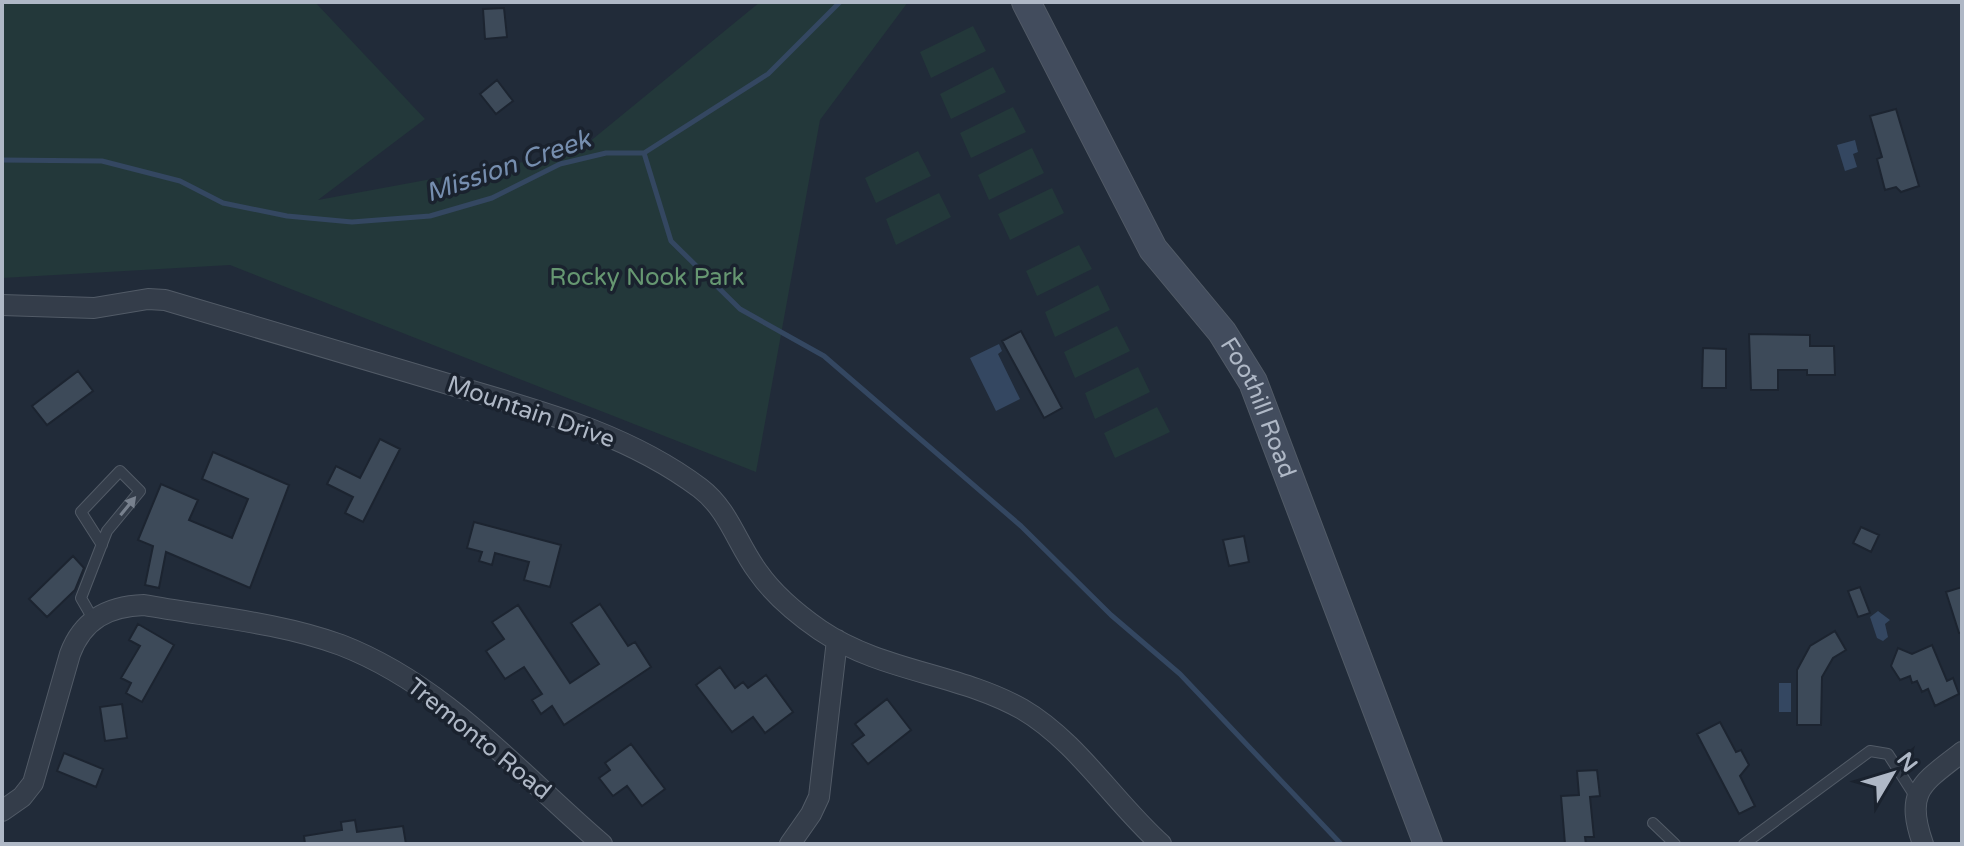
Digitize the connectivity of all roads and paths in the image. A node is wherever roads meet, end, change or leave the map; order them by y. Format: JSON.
{"nodes":[{"id":1,"x":1026,"y":2,"type":"edge"},
{"id":2,"x":2,"y":305,"type":"edge"},
{"id":3,"x":102,"y":545,"type":"junction"},
{"id":4,"x":93,"y":619,"type":"junction"},
{"id":5,"x":837,"y":640,"type":"junction"},
{"id":6,"x":1962,"y":752,"type":"edge"},
{"id":7,"x":1915,"y":796,"type":"junction"},
{"id":8,"x":2,"y":811,"type":"edge"},
{"id":9,"x":1653,"y":823,"type":"dead end"},
{"id":10,"x":602,"y":844,"type":"edge"},
{"id":11,"x":790,"y":844,"type":"edge"},
{"id":12,"x":1161,"y":844,"type":"edge"},
{"id":13,"x":1428,"y":844,"type":"edge"},
{"id":14,"x":1675,"y":844,"type":"edge"},
{"id":15,"x":1744,"y":844,"type":"edge"},
{"id":16,"x":1923,"y":844,"type":"edge"}],
"edges":[{"from":1,"to":13,"type":"main road","name":"Foothill Road"},
{"from":2,"to":5,"type":"street","name":"Mountain Drive"},
{"from":3,"to":3,"type":"lane","one_way":true},
{"from":3,"to":4,"type":"lane"},
{"from":4,"to":8,"type":"street"},
{"from":4,"to":10,"type":"street","name":"Tremonto Road"},
{"from":5,"to":11,"type":"street"},
{"from":5,"to":12,"type":"street","name":"Mountain Drive"},
{"from":6,"to":7,"type":"street"},
{"from":7,"to":15,"type":"lane"},
{"from":7,"to":16,"type":"street"},
{"from":9,"to":14,"type":"lane"}]}
